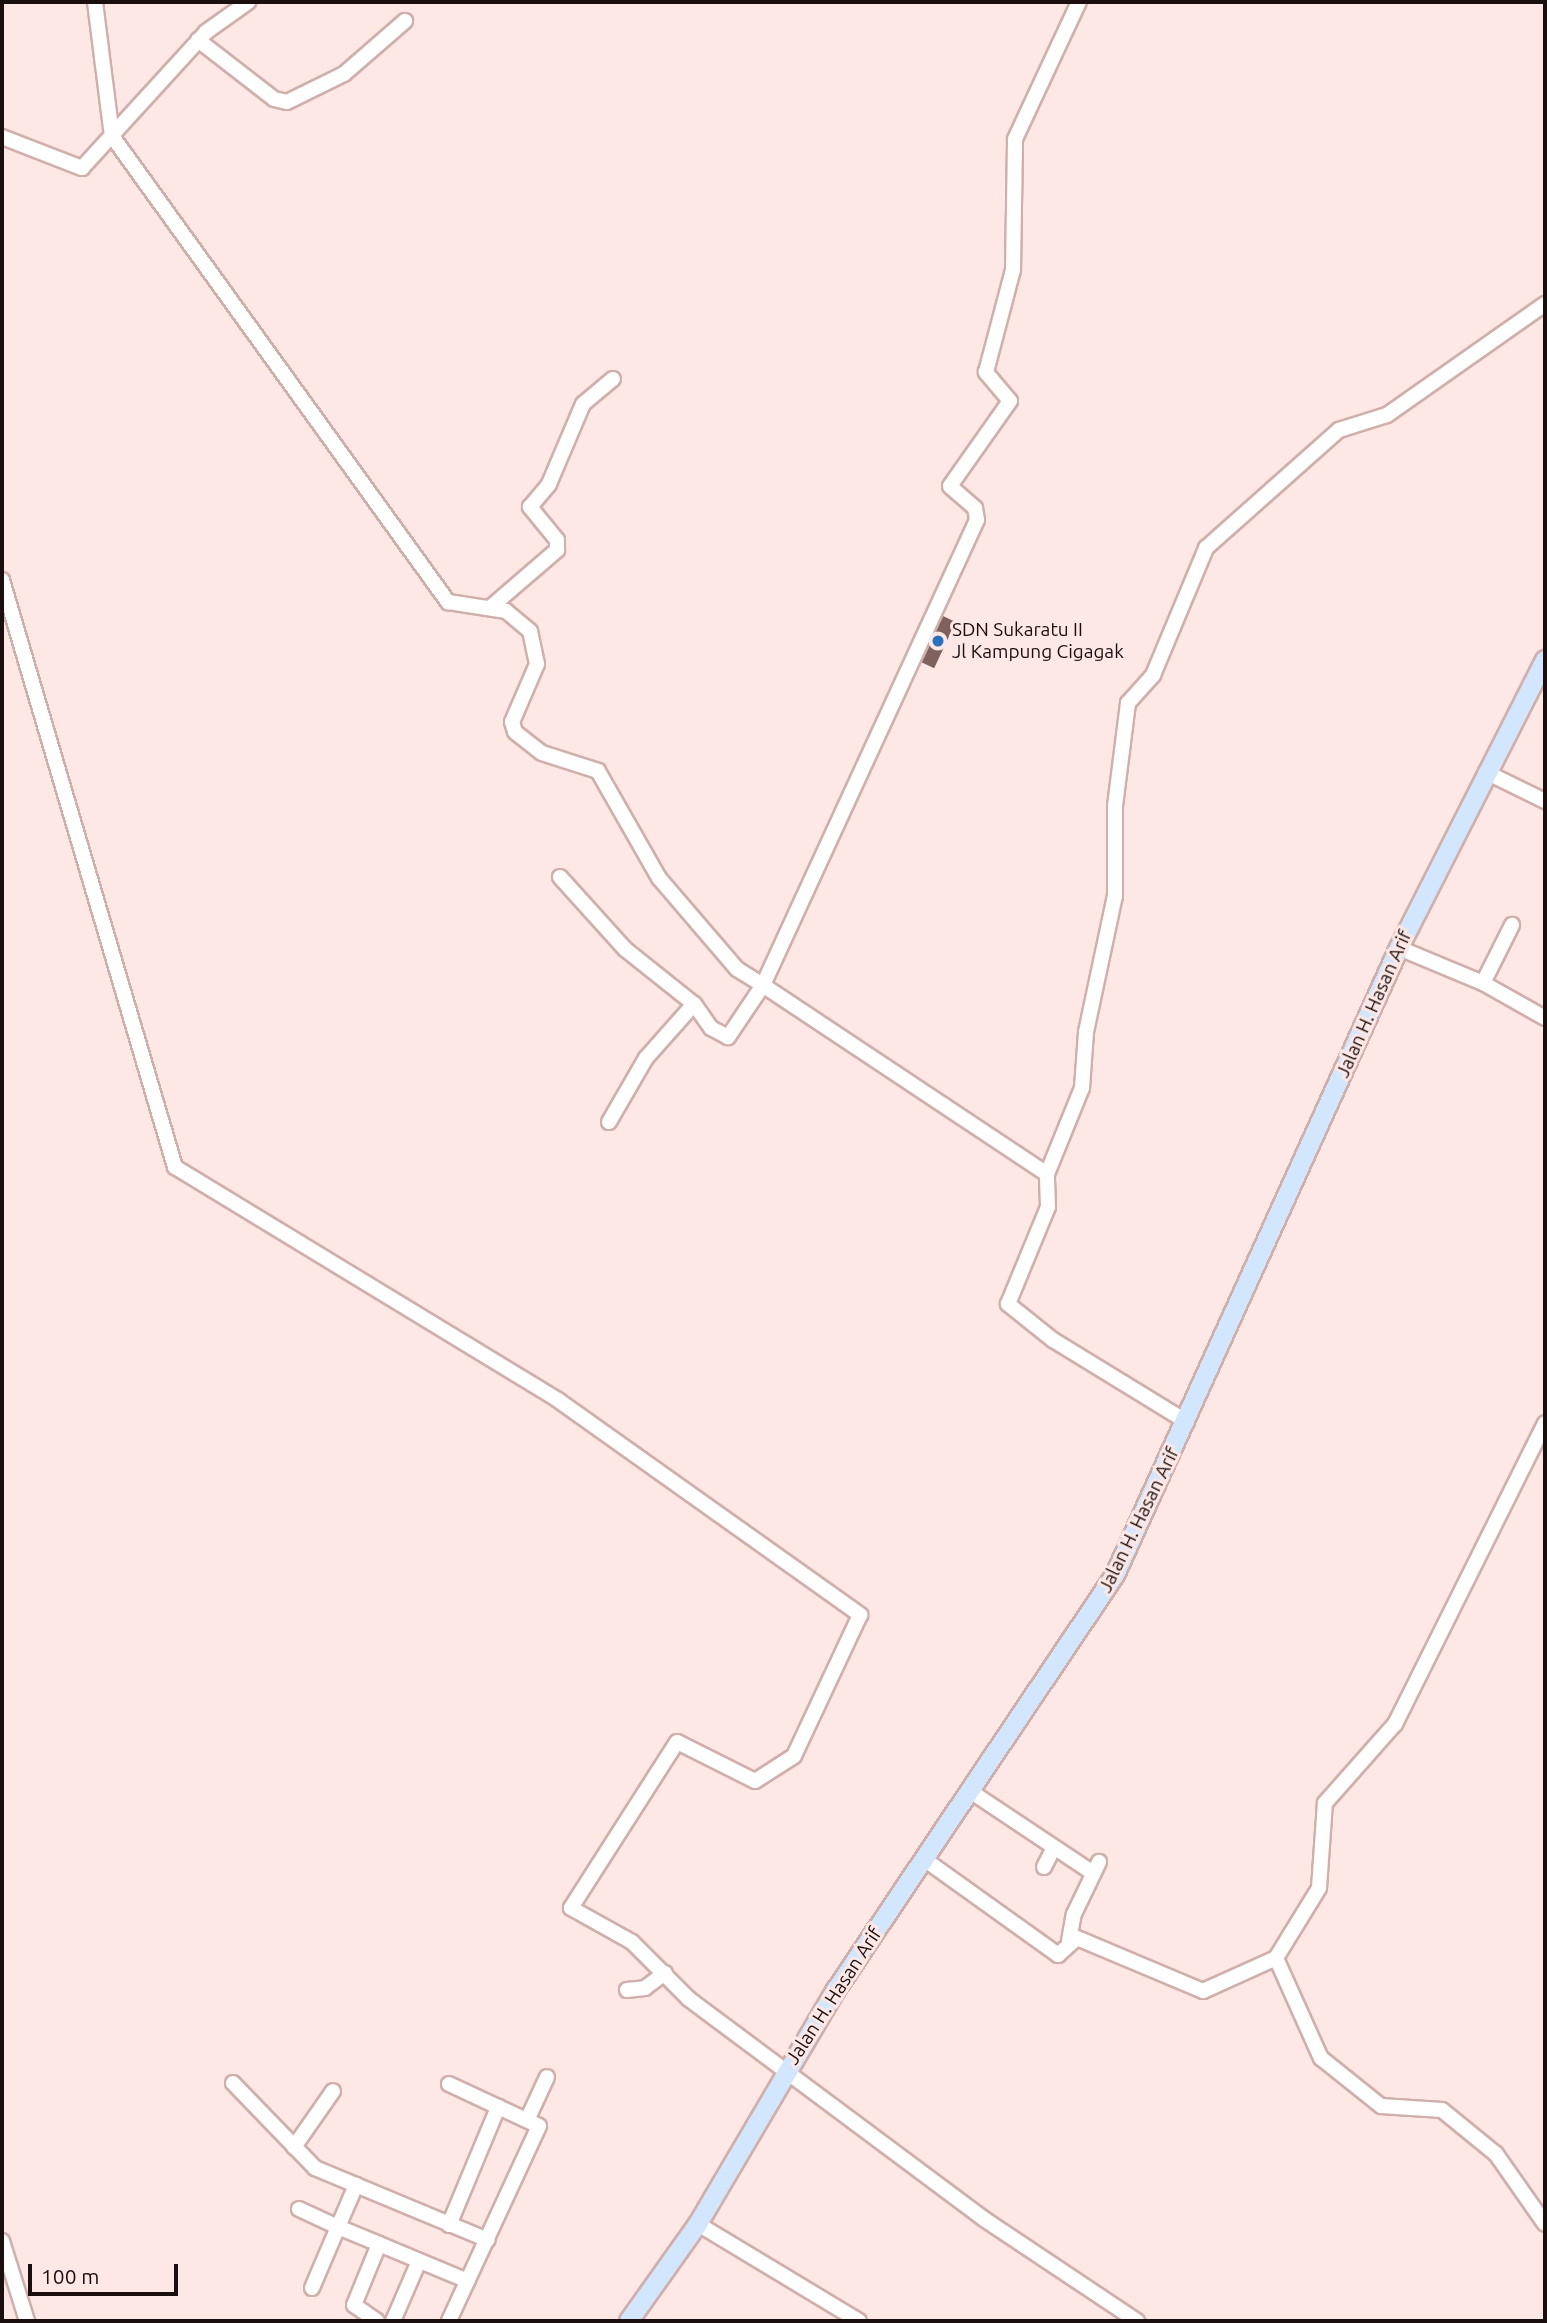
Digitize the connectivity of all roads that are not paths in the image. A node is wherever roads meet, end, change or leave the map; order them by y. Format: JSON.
{"nodes":[{"id":1,"x":95,"y":2,"type":"edge"},
{"id":2,"x":248,"y":2,"type":"edge"},
{"id":3,"x":1080,"y":2,"type":"edge"},
{"id":4,"x":405,"y":21,"type":"dead end"},
{"id":5,"x":198,"y":40,"type":"junction"},
{"id":6,"x":112,"y":136,"type":"junction"},
{"id":7,"x":2,"y":137,"type":"edge"},
{"id":8,"x":1545,"y":304,"type":"edge"},
{"id":9,"x":613,"y":379,"type":"dead end"},
{"id":10,"x":2,"y":580,"type":"edge"},
{"id":11,"x":492,"y":606,"type":"junction"},
{"id":12,"x":1545,"y":660,"type":"edge"},
{"id":13,"x":1486,"y":772,"type":"junction"},
{"id":14,"x":1545,"y":800,"type":"edge"},
{"id":15,"x":560,"y":877,"type":"dead end"},
{"id":16,"x":1513,"y":925,"type":"dead end"},
{"id":17,"x":1399,"y":948,"type":"junction"},
{"id":18,"x":1483,"y":983,"type":"junction"},
{"id":19,"x":763,"y":985,"type":"junction"},
{"id":20,"x":694,"y":1004,"type":"junction"},
{"id":21,"x":1545,"y":1018,"type":"edge"},
{"id":22,"x":609,"y":1122,"type":"dead end"},
{"id":23,"x":1046,"y":1174,"type":"junction"},
{"id":24,"x":1187,"y":1422,"type":"junction"},
{"id":25,"x":1545,"y":1423,"type":"edge"},
{"id":26,"x":973,"y":1793,"type":"junction"},
{"id":27,"x":1054,"y":1847,"type":"junction"},
{"id":28,"x":924,"y":1859,"type":"junction"},
{"id":29,"x":1044,"y":1867,"type":"dead end"},
{"id":30,"x":1069,"y":1941,"type":"junction"},
{"id":31,"x":1276,"y":1958,"type":"junction"},
{"id":32,"x":666,"y":1973,"type":"junction"},
{"id":33,"x":626,"y":1990,"type":"dead end"},
{"id":34,"x":787,"y":2071,"type":"junction"},
{"id":35,"x":547,"y":2077,"type":"dead end"},
{"id":36,"x":233,"y":2082,"type":"dead end"},
{"id":37,"x":449,"y":2084,"type":"dead end"},
{"id":38,"x":333,"y":2091,"type":"dead end"},
{"id":39,"x":498,"y":2107,"type":"junction"},
{"id":40,"x":528,"y":2118,"type":"junction"},
{"id":41,"x":294,"y":2147,"type":"junction"},
{"id":42,"x":356,"y":2186,"type":"junction"},
{"id":43,"x":299,"y":2208,"type":"dead end"},
{"id":44,"x":698,"y":2224,"type":"junction"},
{"id":45,"x":1545,"y":2224,"type":"edge"},
{"id":46,"x":449,"y":2225,"type":"junction"},
{"id":47,"x":338,"y":2227,"type":"junction"},
{"id":48,"x":488,"y":2239,"type":"junction"},
{"id":49,"x":2,"y":2241,"type":"edge"},
{"id":50,"x":379,"y":2244,"type":"junction"},
{"id":51,"x":419,"y":2261,"type":"junction"},
{"id":52,"x":468,"y":2281,"type":"junction"},
{"id":53,"x":312,"y":2288,"type":"dead end"},
{"id":54,"x":27,"y":2321,"type":"edge"},
{"id":55,"x":377,"y":2321,"type":"edge"},
{"id":56,"x":393,"y":2321,"type":"edge"},
{"id":57,"x":449,"y":2321,"type":"edge"},
{"id":58,"x":629,"y":2321,"type":"edge"},
{"id":59,"x":859,"y":2321,"type":"edge"},
{"id":60,"x":1137,"y":2321,"type":"edge"}],
"edges":[{"from":1,"to":6,"type":"street"},
{"from":2,"to":5,"type":"street"},
{"from":3,"to":19,"type":"street"},
{"from":4,"to":5,"type":"street"},
{"from":5,"to":6,"type":"street"},
{"from":6,"to":7,"type":"street"},
{"from":6,"to":11,"type":"street"},
{"from":8,"to":23,"type":"street"},
{"from":9,"to":11,"type":"street"},
{"from":10,"to":32,"type":"street"},
{"from":11,"to":19,"type":"street"},
{"from":12,"to":13,"type":"main road","name":"Jalan H. Hasan Arif"},
{"from":13,"to":14,"type":"street"},
{"from":13,"to":17,"type":"main road","name":"Jalan H. Hasan Arif"},
{"from":15,"to":20,"type":"street"},
{"from":16,"to":18,"type":"street"},
{"from":17,"to":18,"type":"street"},
{"from":17,"to":24,"type":"main road","name":"Jalan H. Hasan Arif"},
{"from":18,"to":21,"type":"street"},
{"from":19,"to":20,"type":"street"},
{"from":19,"to":23,"type":"street"},
{"from":20,"to":22,"type":"street"},
{"from":23,"to":24,"type":"street"},
{"from":24,"to":26,"type":"main road","name":"Jalan H. Hasan Arif"},
{"from":25,"to":31,"type":"street"},
{"from":26,"to":27,"type":"street"},
{"from":26,"to":28,"type":"main road","name":"Jalan H. Hasan Arif"},
{"from":27,"to":29,"type":"street"},
{"from":27,"to":30,"type":"street"},
{"from":28,"to":30,"type":"street"},
{"from":28,"to":34,"type":"main road","name":"Jalan H. Hasan Arif"},
{"from":30,"to":31,"type":"street"},
{"from":31,"to":45,"type":"street"},
{"from":32,"to":33,"type":"street"},
{"from":32,"to":34,"type":"street"},
{"from":34,"to":44,"type":"main road","name":"Jalan H. Hasan Arif"},
{"from":34,"to":60,"type":"street"},
{"from":35,"to":40,"type":"street"},
{"from":36,"to":41,"type":"street"},
{"from":37,"to":39,"type":"street"},
{"from":38,"to":41,"type":"street"},
{"from":39,"to":40,"type":"street"},
{"from":39,"to":46,"type":"street"},
{"from":40,"to":48,"type":"street"},
{"from":41,"to":42,"type":"street"},
{"from":42,"to":46,"type":"street"},
{"from":42,"to":47,"type":"street"},
{"from":43,"to":47,"type":"street"},
{"from":44,"to":58,"type":"main road","name":"Jalan H. Hasan Arif"},
{"from":44,"to":59,"type":"street"},
{"from":46,"to":48,"type":"street"},
{"from":47,"to":50,"type":"street"},
{"from":47,"to":53,"type":"street"},
{"from":48,"to":52,"type":"street"},
{"from":49,"to":54,"type":"street"},
{"from":50,"to":51,"type":"street"},
{"from":50,"to":55,"type":"street"},
{"from":51,"to":52,"type":"street"},
{"from":51,"to":56,"type":"street"},
{"from":52,"to":57,"type":"street"}]}
